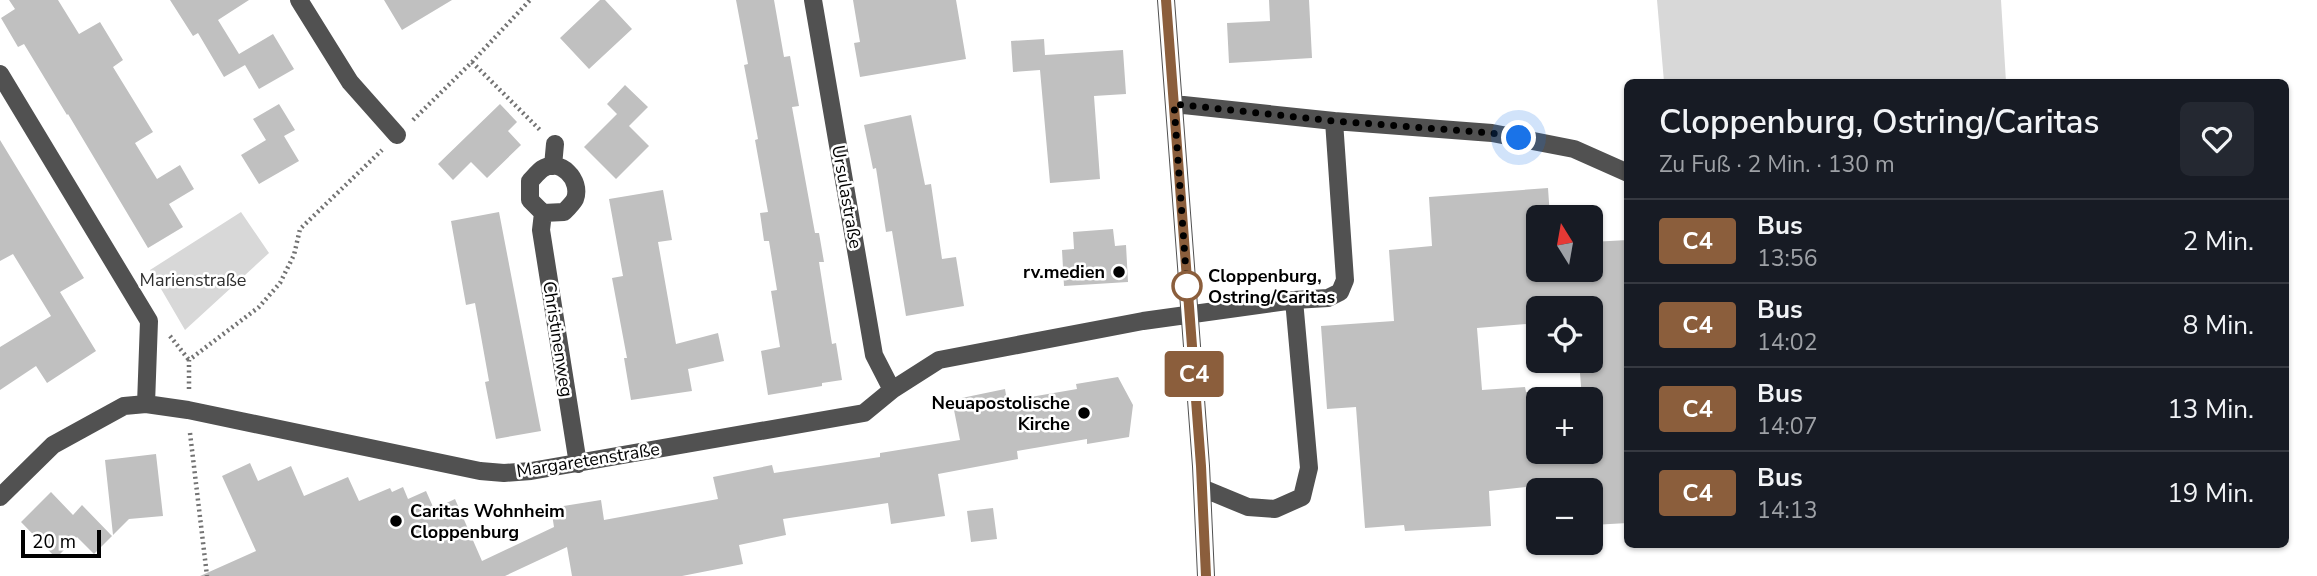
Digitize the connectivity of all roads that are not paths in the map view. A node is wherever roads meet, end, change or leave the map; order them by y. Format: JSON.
{"nodes":[{"id":1,"x":299,"y":0,"type":"edge"},
{"id":2,"x":813,"y":0,"type":"edge"},
{"id":3,"x":1166,"y":0,"type":"edge"},
{"id":4,"x":0,"y":74,"type":"edge"},
{"id":5,"x":1174,"y":104,"type":"junction"},
{"id":6,"x":1334,"y":121,"type":"junction"},
{"id":7,"x":397,"y":135,"type":"road end"},
{"id":8,"x":555,"y":145,"type":"road end"},
{"id":9,"x":553,"y":166,"type":"junction"},
{"id":10,"x":1624,"y":171,"type":"edge"},
{"id":11,"x":543,"y":214,"type":"junction"},
{"id":12,"x":1294,"y":300,"type":"junction"},
{"id":13,"x":1189,"y":313,"type":"junction"},
{"id":14,"x":892,"y":390,"type":"junction"},
{"id":15,"x":146,"y":404,"type":"junction"},
{"id":16,"x":578,"y":464,"type":"junction"},
{"id":17,"x":1202,"y":488,"type":"junction"},
{"id":18,"x":0,"y":497,"type":"edge"},
{"id":19,"x":1206,"y":576,"type":"edge"}],
"edges":[{"from":1,"to":7,"type":"street"},
{"from":2,"to":14,"type":"street","name":"Ursulastraße"},
{"from":3,"to":5,"type":"street"},
{"from":4,"to":15,"type":"street"},
{"from":5,"to":6,"type":"street"},
{"from":5,"to":13,"type":"street"},
{"from":6,"to":10,"type":"street"},
{"from":6,"to":12,"type":"street","name":"Margaretenstraße"},
{"from":8,"to":9,"type":"street"},
{"from":9,"to":11,"type":"street","name":"Christinenweg"},
{"from":9,"to":11,"type":"street"},
{"from":11,"to":16,"type":"street","name":"Christinenweg"},
{"from":12,"to":13,"type":"street","name":"Margaretenstraße"},
{"from":12,"to":17,"type":"street"},
{"from":13,"to":14,"type":"street","name":"Margaretenstraße"},
{"from":13,"to":17,"type":"street"},
{"from":14,"to":16,"type":"street","name":"Margaretenstraße"},
{"from":15,"to":16,"type":"street","name":"Margaretenstraße"},
{"from":15,"to":18,"type":"street","name":"Margaretenstraße"},
{"from":17,"to":19,"type":"street"}]}
